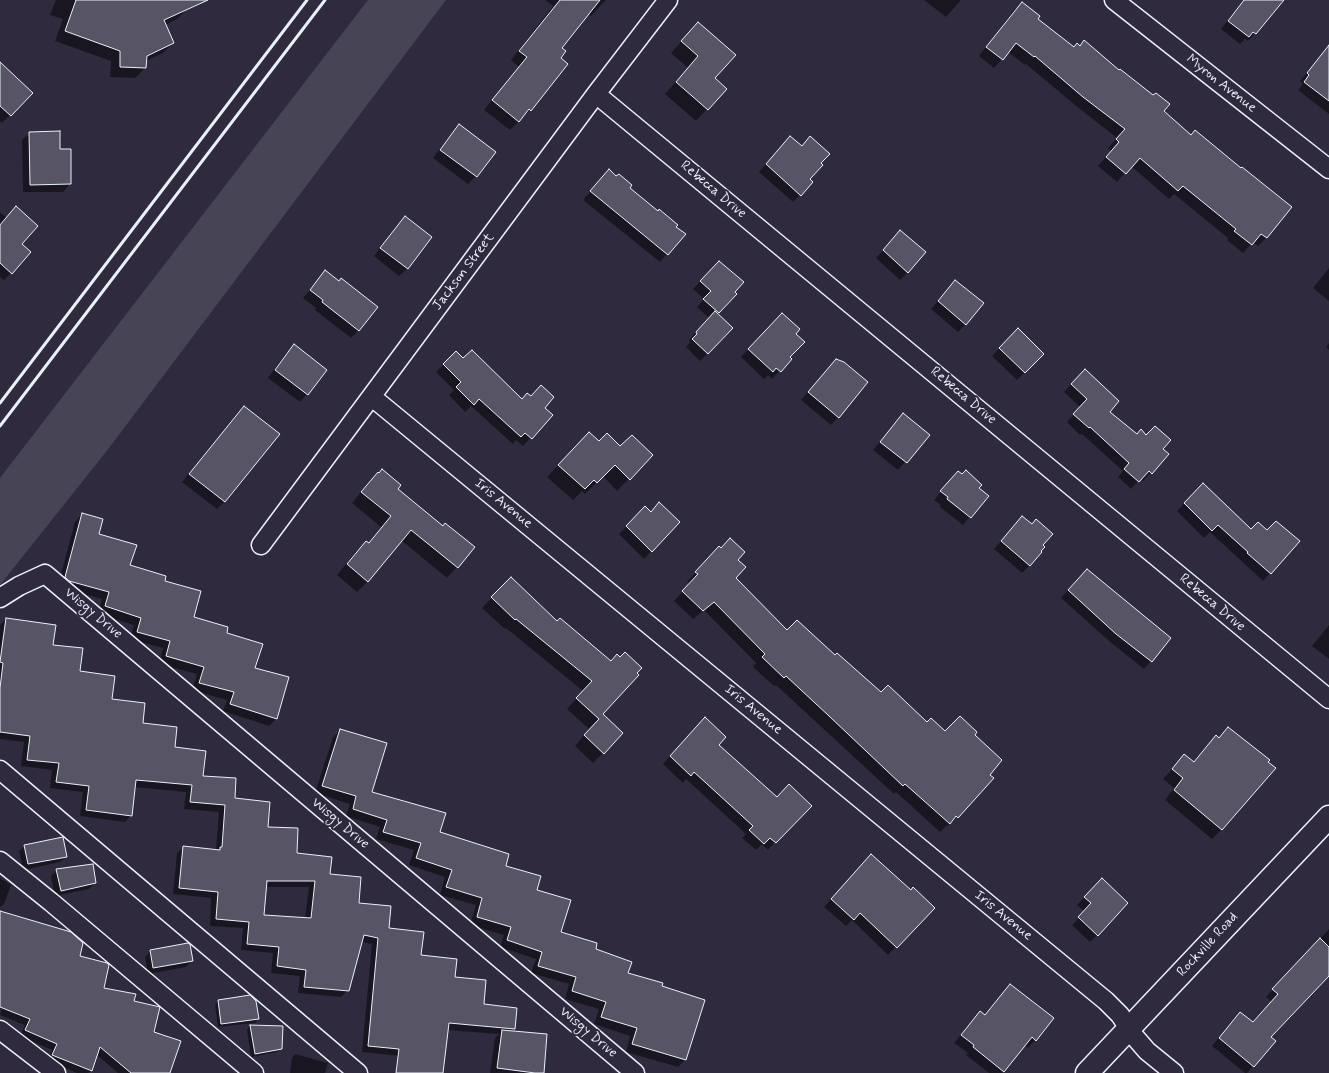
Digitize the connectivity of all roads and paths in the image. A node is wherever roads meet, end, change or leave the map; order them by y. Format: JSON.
{"nodes":[{"id":1,"x":668,"y":0,"type":"edge"},
{"id":2,"x":1114,"y":0,"type":"edge"},
{"id":3,"x":596,"y":94,"type":"junction"},
{"id":4,"x":1329,"y":169,"type":"edge"},
{"id":5,"x":372,"y":397,"type":"junction"},
{"id":6,"x":261,"y":545,"type":"dead end"},
{"id":7,"x":0,"y":598,"type":"edge"},
{"id":8,"x":1329,"y":699,"type":"edge"},
{"id":9,"x":0,"y":770,"type":"edge"},
{"id":10,"x":1329,"y":817,"type":"edge"},
{"id":11,"x":0,"y":861,"type":"edge"},
{"id":12,"x":1129,"y":1028,"type":"junction"},
{"id":13,"x":0,"y":1030,"type":"edge"},
{"id":14,"x":56,"y":1073,"type":"edge"},
{"id":15,"x":254,"y":1073,"type":"edge"},
{"id":16,"x":358,"y":1073,"type":"edge"},
{"id":17,"x":635,"y":1073,"type":"edge"},
{"id":18,"x":1087,"y":1073,"type":"edge"},
{"id":19,"x":1174,"y":1073,"type":"edge"}],
"edges":[{"from":1,"to":3,"type":"street","name":"Jackson Street"},
{"from":2,"to":4,"type":"street","name":"Myron Avenue"},
{"from":3,"to":5,"type":"street","name":"Jackson Street"},
{"from":3,"to":8,"type":"street","name":"Rebecca Drive"},
{"from":5,"to":6,"type":"street","name":"Jackson Street"},
{"from":5,"to":12,"type":"street","name":"Iris Avenue"},
{"from":7,"to":17,"type":"street","name":"Wisgy Drive"},
{"from":9,"to":16,"type":"street"},
{"from":10,"to":12,"type":"main road","name":"Rockville Road"},
{"from":11,"to":15,"type":"street"},
{"from":12,"to":18,"type":"main road","name":"Rockville Road"},
{"from":12,"to":19,"type":"street","name":"Iris Avenue"},
{"from":13,"to":14,"type":"street"}]}
